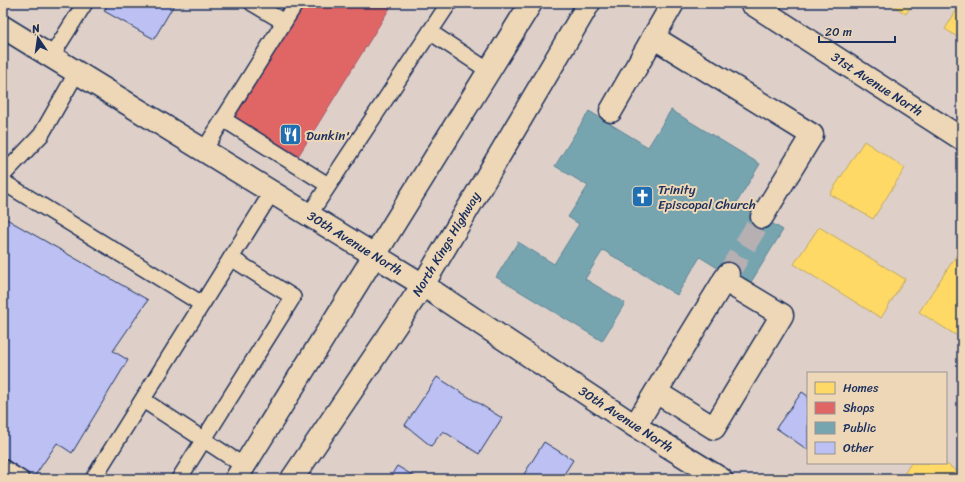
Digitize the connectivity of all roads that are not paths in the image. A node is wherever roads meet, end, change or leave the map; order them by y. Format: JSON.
{"nodes":[{"id":1,"x":85,"y":3,"type":"edge"},
{"id":2,"x":252,"y":3,"type":"edge"},
{"id":3,"x":296,"y":3,"type":"edge"},
{"id":4,"x":449,"y":3,"type":"edge"},
{"id":5,"x":531,"y":3,"type":"edge"},
{"id":6,"x":589,"y":3,"type":"edge"},
{"id":7,"x":673,"y":3,"type":"edge"},
{"id":8,"x":751,"y":3,"type":"edge"},
{"id":9,"x":284,"y":22,"type":"junction"},
{"id":10,"x":3,"y":27,"type":"edge"},
{"id":11,"x":430,"y":32,"type":"junction"},
{"id":12,"x":653,"y":37,"type":"junction"},
{"id":13,"x":51,"y":57,"type":"junction"},
{"id":14,"x":489,"y":71,"type":"junction"},
{"id":15,"x":77,"y":72,"type":"junction"},
{"id":16,"x":611,"y":111,"type":"dead end"},
{"id":17,"x":223,"y":119,"type":"junction"},
{"id":18,"x":962,"y":139,"type":"edge"},
{"id":19,"x":204,"y":150,"type":"junction"},
{"id":20,"x":3,"y":175,"type":"edge"},
{"id":21,"x":3,"y":182,"type":"edge"},
{"id":22,"x":328,"y":185,"type":"junction"},
{"id":23,"x":272,"y":192,"type":"junction"},
{"id":24,"x":309,"y":214,"type":"junction"},
{"id":25,"x":762,"y":217,"type":"tunnel mouth"},
{"id":26,"x":375,"y":255,"type":"junction"},
{"id":27,"x":231,"y":258,"type":"junction"},
{"id":28,"x":423,"y":285,"type":"junction"},
{"id":29,"x":202,"y":304,"type":"junction"},
{"id":30,"x":656,"y":392,"type":"junction"},
{"id":31,"x":143,"y":400,"type":"junction"},
{"id":32,"x":635,"y":426,"type":"junction"},
{"id":33,"x":203,"y":440,"type":"junction"},
{"id":34,"x":3,"y":468,"type":"edge"},
{"id":35,"x":240,"y":473,"type":"edge"},
{"id":36,"x":21,"y":479,"type":"edge"},
{"id":37,"x":93,"y":479,"type":"edge"},
{"id":38,"x":179,"y":479,"type":"edge"},
{"id":39,"x":292,"y":479,"type":"edge"},
{"id":40,"x":721,"y":479,"type":"edge"}],
"edges":[{"from":1,"to":13,"type":"lane"},
{"from":2,"to":9,"type":"lane"},
{"from":3,"to":9,"type":"lane"},
{"from":4,"to":11,"type":"lane"},
{"from":5,"to":14,"type":"street"},
{"from":6,"to":28,"type":"street","name":"North Kings Highway"},
{"from":7,"to":12,"type":"street"},
{"from":8,"to":18,"type":"street","name":"31st Avenue North"},
{"from":9,"to":17,"type":"lane"},
{"from":10,"to":13,"type":"street","name":"30th Avenue North"},
{"from":11,"to":14,"type":"lane"},
{"from":11,"to":22,"type":"lane"},
{"from":12,"to":16,"type":"street"},
{"from":12,"to":25,"type":"street"},
{"from":13,"to":15,"type":"street","name":"30th Avenue North"},
{"from":14,"to":26,"type":"street"},
{"from":15,"to":19,"type":"street","name":"30th Avenue North"},
{"from":15,"to":20,"type":"lane"},
{"from":17,"to":19,"type":"lane"},
{"from":17,"to":22,"type":"lane"},
{"from":19,"to":23,"type":"street","name":"30th Avenue North"},
{"from":21,"to":29,"type":"lane"},
{"from":22,"to":24,"type":"lane"},
{"from":23,"to":24,"type":"street","name":"30th Avenue North"},
{"from":23,"to":27,"type":"lane"},
{"from":24,"to":26,"type":"street","name":"30th Avenue North"},
{"from":26,"to":28,"type":"street","name":"30th Avenue North"},
{"from":26,"to":35,"type":"street"},
{"from":27,"to":29,"type":"lane"},
{"from":27,"to":33,"type":"lane"},
{"from":28,"to":32,"type":"street","name":"30th Avenue North"},
{"from":28,"to":39,"type":"street","name":"North Kings Highway"},
{"from":29,"to":31,"type":"lane"},
{"from":30,"to":30,"type":"street"},
{"from":30,"to":32,"type":"street"},
{"from":31,"to":33,"type":"lane"},
{"from":31,"to":37,"type":"lane"},
{"from":32,"to":40,"type":"street","name":"30th Avenue North"},
{"from":33,"to":35,"type":"lane"},
{"from":33,"to":38,"type":"lane"},
{"from":34,"to":36,"type":"lane"}]}
